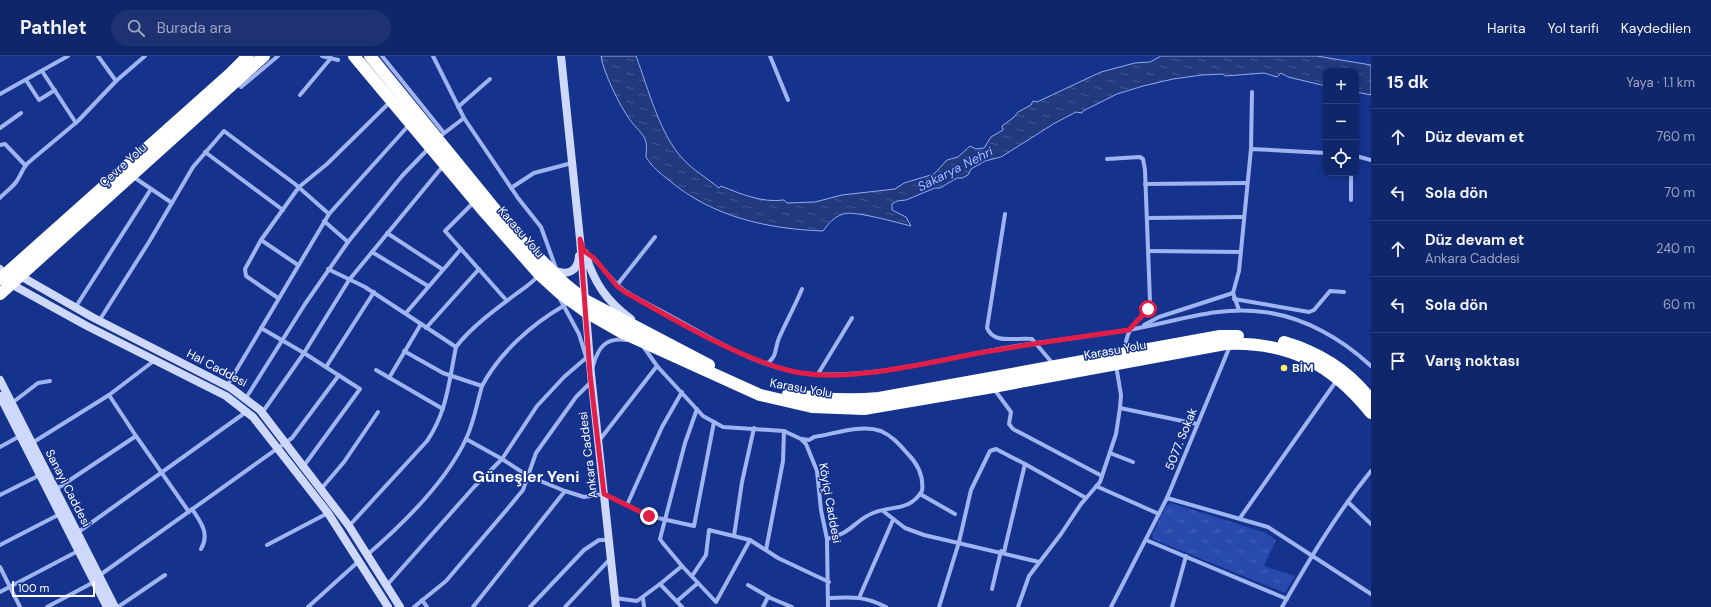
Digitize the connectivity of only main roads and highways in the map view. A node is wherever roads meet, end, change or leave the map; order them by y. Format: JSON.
{"nodes":[{"id":1,"x":248,"y":56,"type":"edge"},
{"id":2,"x":264,"y":56,"type":"edge"},
{"id":3,"x":354,"y":56,"type":"edge"},
{"id":4,"x":370,"y":56,"type":"edge"},
{"id":5,"x":437,"y":139,"type":"junction"},
{"id":6,"x":543,"y":270,"type":"junction"},
{"id":7,"x":8,"y":276,"type":"edge"},
{"id":8,"x":0,"y":294,"type":"edge"},
{"id":9,"x":586,"y":306,"type":"junction"},
{"id":10,"x":1371,"y":400,"type":"edge"},
{"id":11,"x":1371,"y":413,"type":"edge"}],
"edges":[{"from":1,"to":7,"type":"highway","name":"Çevre Yolu"},
{"from":2,"to":7,"type":"highway","name":"Çevre Yolu"},
{"from":3,"to":5,"type":"highway","name":"Karasu Yolu"},
{"from":4,"to":5,"type":"highway","name":"Karasu Yolu"},
{"from":5,"to":6,"type":"highway","name":"Karasu Yolu"},
{"from":5,"to":6,"type":"highway","name":"Karasu Yolu"},
{"from":6,"to":9,"type":"highway","name":"Karasu Yolu"},
{"from":7,"to":8,"type":"highway","name":"Çevre Yolu"},
{"from":9,"to":10,"type":"highway","name":"Karasu Yolu"},
{"from":9,"to":11,"type":"highway","name":"Karasu Yolu"}]}
